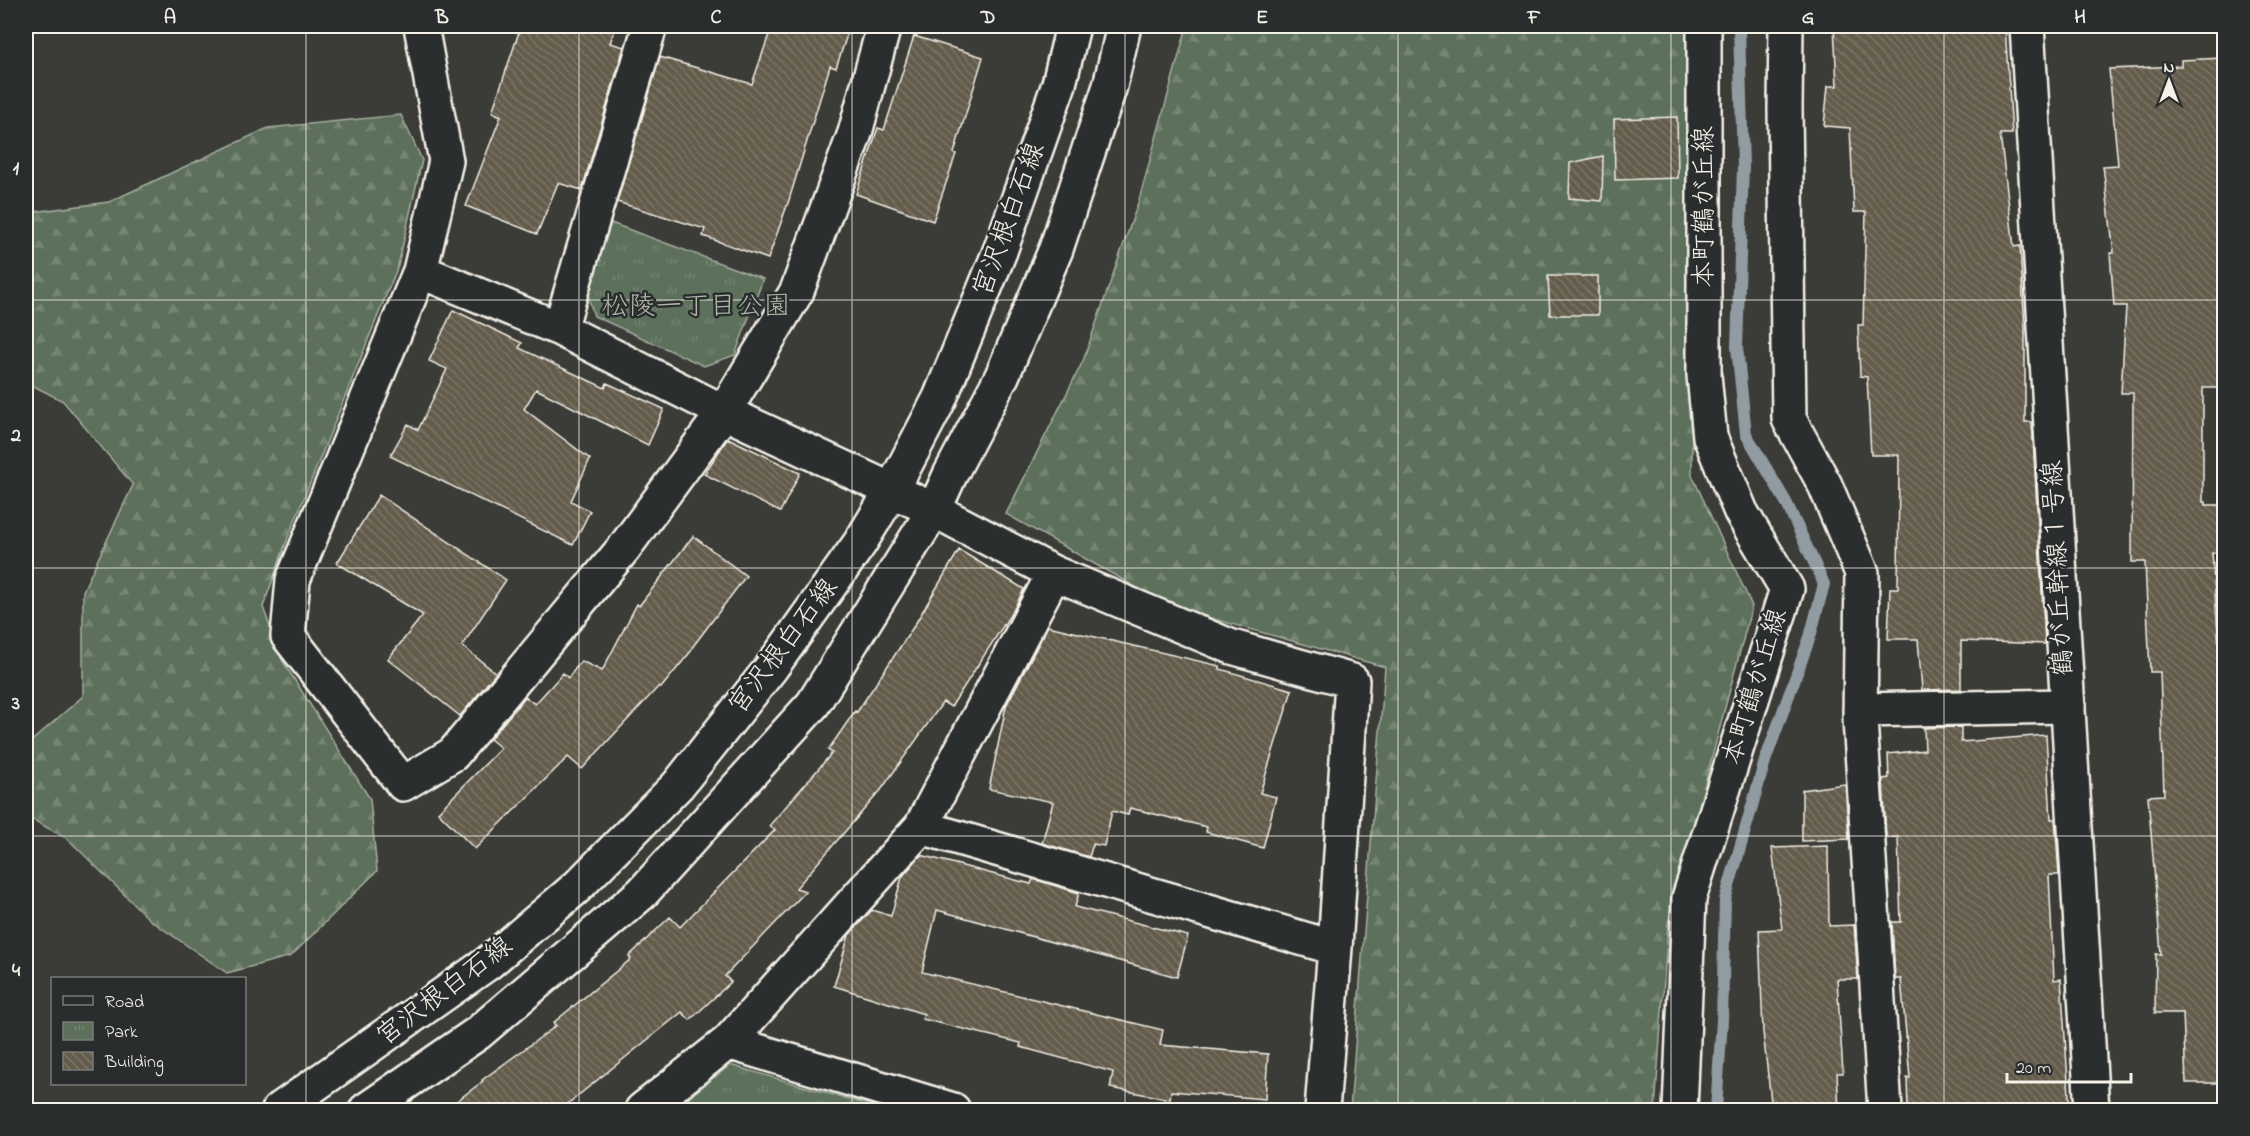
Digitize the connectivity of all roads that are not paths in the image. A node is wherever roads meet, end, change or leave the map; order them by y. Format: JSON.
{"nodes":[{"id":1,"x":421,"y":26,"type":"edge"},
{"id":2,"x":650,"y":26,"type":"edge"},
{"id":3,"x":884,"y":26,"type":"edge"},
{"id":4,"x":1073,"y":26,"type":"edge"},
{"id":5,"x":1124,"y":26,"type":"edge"},
{"id":6,"x":1704,"y":26,"type":"edge"},
{"id":7,"x":1786,"y":26,"type":"edge"},
{"id":8,"x":2027,"y":26,"type":"edge"},
{"id":9,"x":420,"y":271,"type":"junction"},
{"id":10,"x":560,"y":329,"type":"junction"},
{"id":11,"x":724,"y":412,"type":"junction"},
{"id":12,"x":891,"y":492,"type":"junction"},
{"id":13,"x":934,"y":510,"type":"junction"},
{"id":14,"x":1054,"y":573,"type":"junction"},
{"id":15,"x":2068,"y":706,"type":"junction"},
{"id":16,"x":1860,"y":710,"type":"junction"},
{"id":17,"x":921,"y":827,"type":"junction"},
{"id":18,"x":1335,"y":948,"type":"junction"},
{"id":19,"x":728,"y":1042,"type":"junction"},
{"id":20,"x":279,"y":1110,"type":"edge"},
{"id":21,"x":366,"y":1110,"type":"edge"},
{"id":22,"x":642,"y":1110,"type":"edge"},
{"id":23,"x":953,"y":1110,"type":"edge"},
{"id":24,"x":1322,"y":1110,"type":"edge"},
{"id":25,"x":1680,"y":1110,"type":"edge"},
{"id":26,"x":1886,"y":1110,"type":"edge"},
{"id":27,"x":2092,"y":1110,"type":"edge"}],
"edges":[{"from":1,"to":9,"type":"street"},
{"from":2,"to":10,"type":"street"},
{"from":3,"to":11,"type":"street"},
{"from":4,"to":12,"type":"street","name":"宮沢根白石線"},
{"from":5,"to":13,"type":"street"},
{"from":6,"to":25,"type":"street","name":"本町鶴が丘線"},
{"from":7,"to":16,"type":"street"},
{"from":8,"to":15,"type":"street","name":"鶴が丘幹線１号線"},
{"from":9,"to":10,"type":"street"},
{"from":9,"to":11,"type":"street"},
{"from":10,"to":11,"type":"street"},
{"from":11,"to":12,"type":"street"},
{"from":12,"to":13,"type":"street"},
{"from":12,"to":20,"type":"street","name":"宮沢根白石線"},
{"from":13,"to":14,"type":"street"},
{"from":13,"to":21,"type":"street"},
{"from":14,"to":17,"type":"street"},
{"from":14,"to":18,"type":"street"},
{"from":15,"to":16,"type":"street"},
{"from":15,"to":27,"type":"street","name":"鶴が丘幹線１号線"},
{"from":16,"to":26,"type":"street"},
{"from":17,"to":18,"type":"street"},
{"from":17,"to":19,"type":"street"},
{"from":18,"to":24,"type":"street"},
{"from":19,"to":22,"type":"street"},
{"from":19,"to":23,"type":"street"}]}
